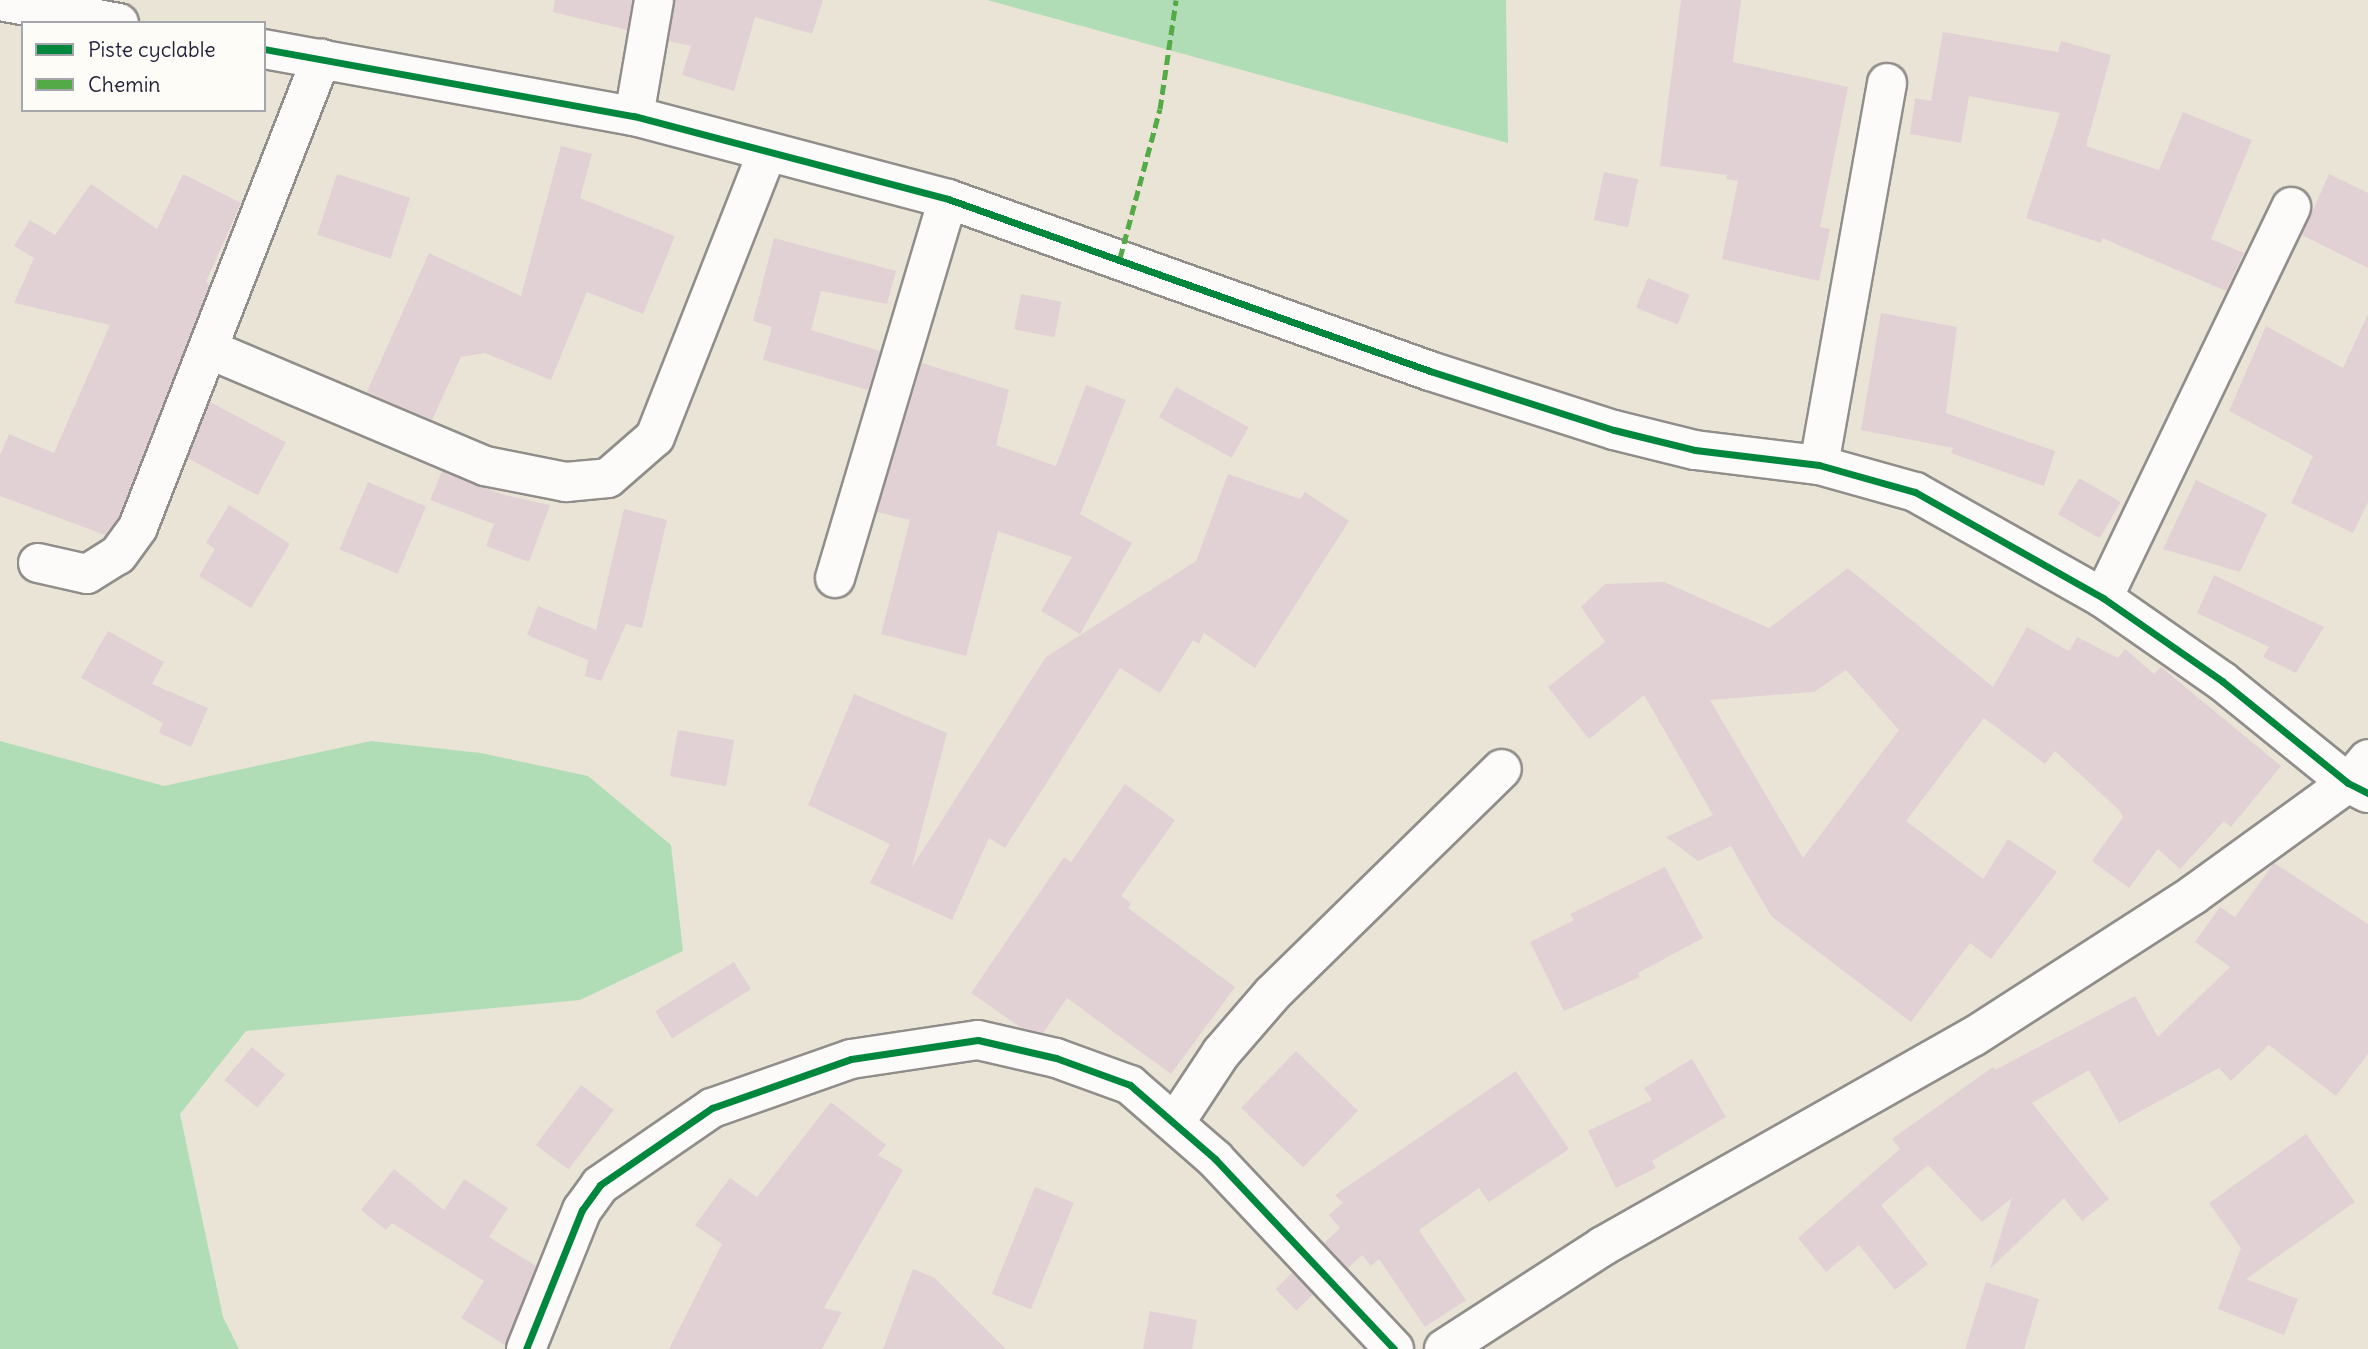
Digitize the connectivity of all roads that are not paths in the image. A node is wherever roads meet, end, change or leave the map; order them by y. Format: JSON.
{"nodes":[{"id":1,"x":654,"y":0,"type":"edge"},
{"id":2,"x":0,"y":1,"type":"edge"},
{"id":3,"x":108,"y":21,"type":"edge"},
{"id":4,"x":266,"y":49,"type":"edge"},
{"id":5,"x":321,"y":60,"type":"junction"},
{"id":6,"x":1887,"y":83,"type":"dead end"},
{"id":7,"x":634,"y":116,"type":"junction"},
{"id":8,"x":767,"y":152,"type":"junction"},
{"id":9,"x":948,"y":199,"type":"junction"},
{"id":10,"x":2291,"y":207,"type":"dead end"},
{"id":11,"x":208,"y":349,"type":"junction"},
{"id":12,"x":1819,"y":465,"type":"junction"},
{"id":13,"x":38,"y":563,"type":"dead end"},
{"id":14,"x":835,"y":578,"type":"dead end"},
{"id":15,"x":2103,"y":598,"type":"junction"},
{"id":16,"x":1502,"y":769,"type":"dead end"},
{"id":17,"x":2361,"y":778,"type":"edge"},
{"id":18,"x":1176,"y":1121,"type":"junction"},
{"id":19,"x":526,"y":1349,"type":"edge"},
{"id":20,"x":1394,"y":1349,"type":"edge"},
{"id":21,"x":1444,"y":1349,"type":"edge"}],
"edges":[{"from":1,"to":7,"type":"street"},
{"from":2,"to":3,"type":"street"},
{"from":4,"to":5,"type":"street"},
{"from":5,"to":7,"type":"street"},
{"from":5,"to":11,"type":"street"},
{"from":6,"to":12,"type":"street"},
{"from":7,"to":8,"type":"street"},
{"from":8,"to":9,"type":"street"},
{"from":8,"to":11,"type":"street"},
{"from":9,"to":12,"type":"street"},
{"from":9,"to":14,"type":"street"},
{"from":10,"to":15,"type":"street"},
{"from":11,"to":13,"type":"street"},
{"from":12,"to":15,"type":"street"},
{"from":15,"to":17,"type":"street"},
{"from":16,"to":18,"type":"street"},
{"from":17,"to":21,"type":"street"},
{"from":18,"to":19,"type":"street"},
{"from":18,"to":20,"type":"street"}]}
